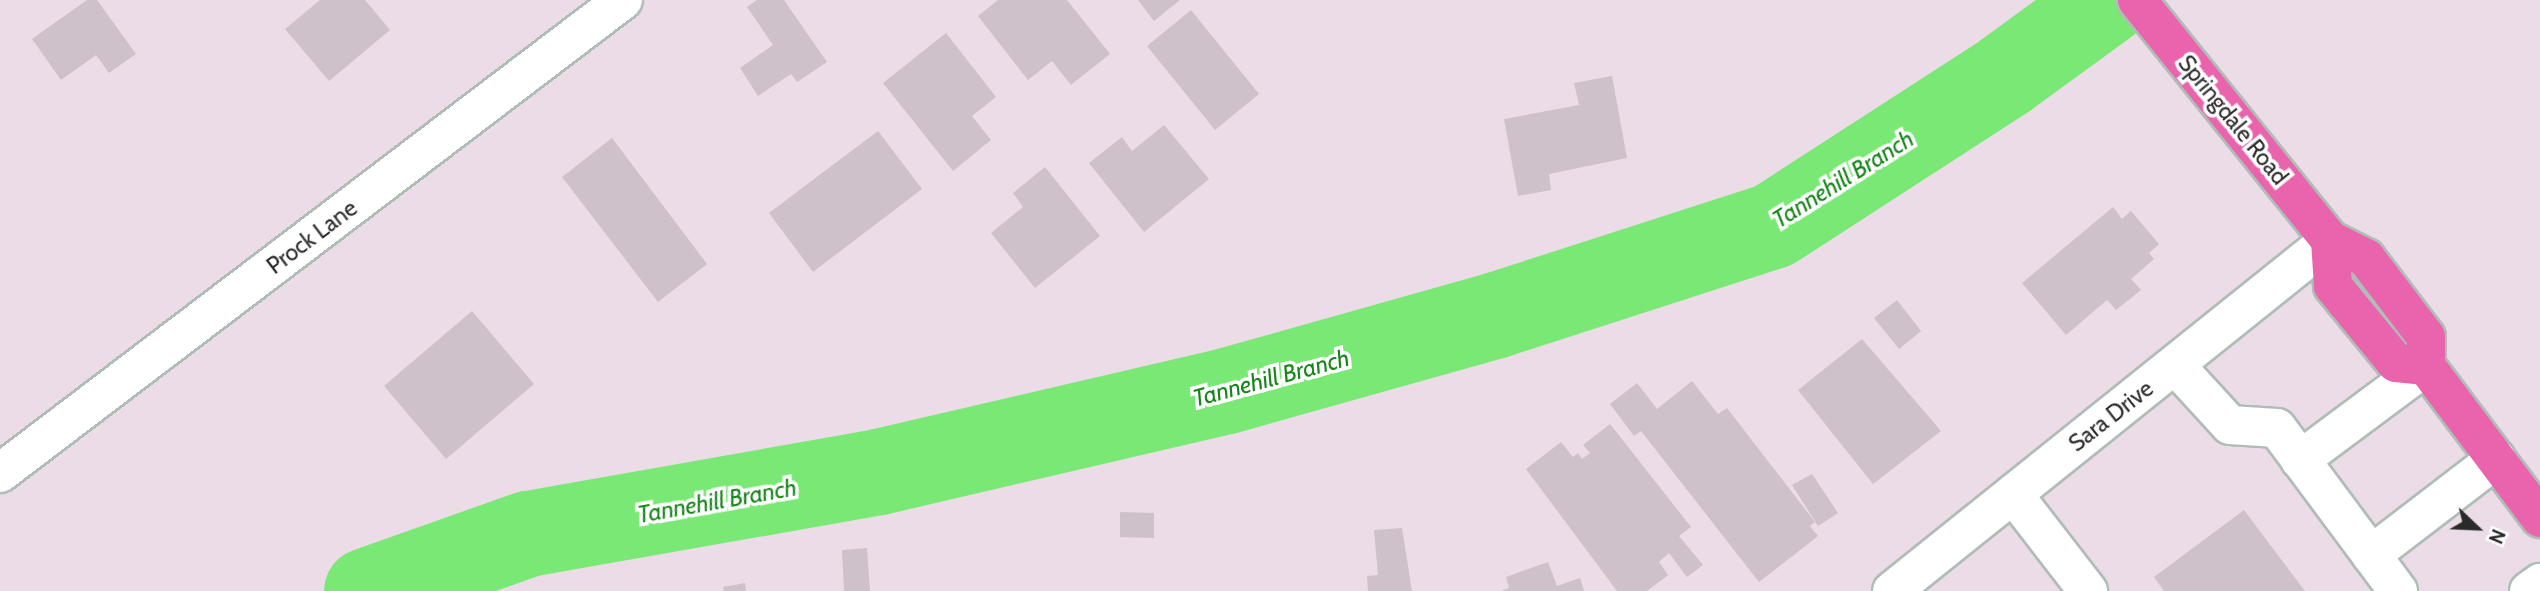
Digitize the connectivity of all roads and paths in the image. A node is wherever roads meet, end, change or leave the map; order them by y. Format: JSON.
{"nodes":[{"id":1,"x":623,"y":0,"type":"edge"},
{"id":2,"x":2137,"y":0,"type":"edge"},
{"id":3,"x":2330,"y":240,"type":"junction"},
{"id":4,"x":2175,"y":365,"type":"junction"},
{"id":5,"x":2426,"y":366,"type":"junction"},
{"id":6,"x":2496,"y":459,"type":"junction"},
{"id":7,"x":2300,"y":460,"type":"junction"},
{"id":8,"x":0,"y":473,"type":"edge"},
{"id":9,"x":2013,"y":494,"type":"junction"},
{"id":10,"x":2540,"y":518,"type":"edge"},
{"id":11,"x":2371,"y":555,"type":"junction"},
{"id":12,"x":2540,"y":583,"type":"edge"},
{"id":13,"x":1892,"y":591,"type":"edge"},
{"id":14,"x":2088,"y":591,"type":"edge"},
{"id":15,"x":2398,"y":591,"type":"edge"},
{"id":16,"x":2529,"y":591,"type":"edge"}],
"edges":[{"from":1,"to":8,"type":"street","name":"Prock Lane"},
{"from":2,"to":3,"type":"main road","name":"Springdale Road"},
{"from":3,"to":4,"type":"street","name":"Sara Drive"},
{"from":3,"to":5,"type":"main road","name":"Springdale Road"},
{"from":4,"to":7,"type":"street"},
{"from":4,"to":9,"type":"street","name":"Sara Drive"},
{"from":5,"to":6,"type":"main road"},
{"from":5,"to":7,"type":"street"},
{"from":6,"to":10,"type":"main road"},
{"from":6,"to":11,"type":"street"},
{"from":7,"to":11,"type":"street"},
{"from":9,"to":13,"type":"street","name":"Sara Drive"},
{"from":9,"to":14,"type":"street"},
{"from":11,"to":15,"type":"street"},
{"from":12,"to":16,"type":"street"}]}
